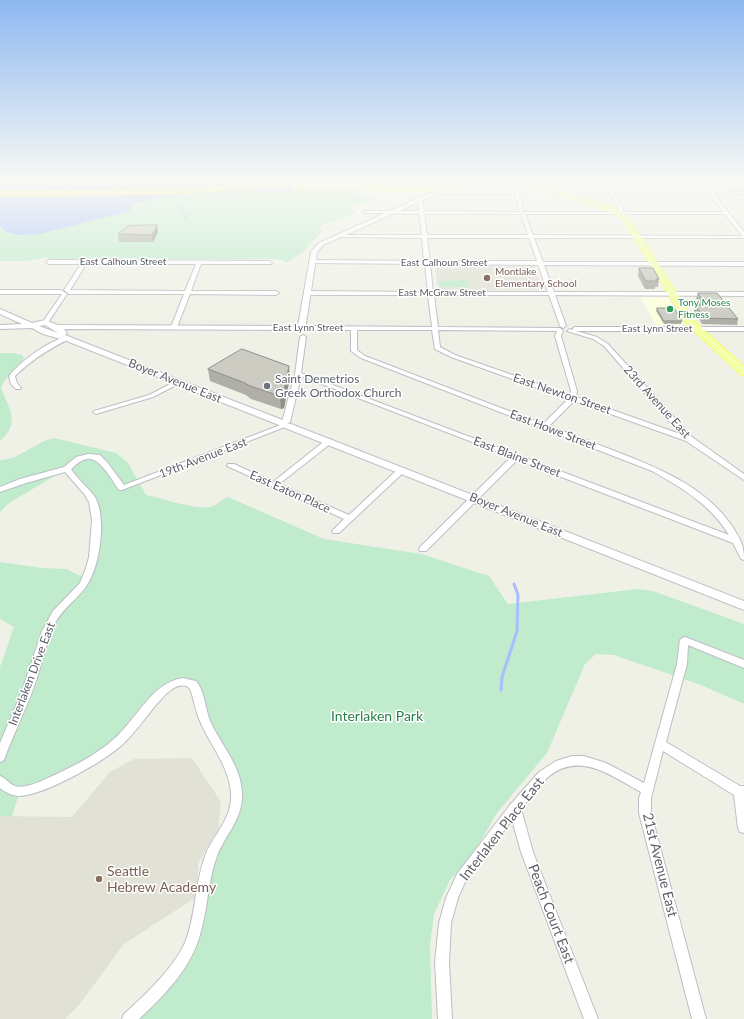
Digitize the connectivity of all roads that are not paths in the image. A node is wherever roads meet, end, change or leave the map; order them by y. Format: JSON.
{"nodes":[{"id":1,"x":357,"y":228,"type":"edge"},
{"id":2,"x":423,"y":228,"type":"edge"},
{"id":3,"x":528,"y":228,"type":"edge"},
{"id":4,"x":633,"y":228,"type":"edge"},
{"id":5,"x":737,"y":228,"type":"edge"},
{"id":6,"x":338,"y":236,"type":"junction"},
{"id":7,"x":424,"y":236,"type":"junction"},
{"id":8,"x":744,"y":236,"type":"edge"},
{"id":9,"x":531,"y":237,"type":"junction"},
{"id":10,"x":638,"y":237,"type":"junction"},
{"id":11,"x":49,"y":262,"type":"dead end"},
{"id":12,"x":85,"y":262,"type":"junction"},
{"id":13,"x":312,"y":262,"type":"junction"},
{"id":14,"x":199,"y":263,"type":"junction"},
{"id":15,"x":269,"y":263,"type":"dead end"},
{"id":16,"x":426,"y":263,"type":"junction"},
{"id":17,"x":541,"y":263,"type":"junction"},
{"id":18,"x":655,"y":264,"type":"junction"},
{"id":19,"x":744,"y":264,"type":"edge"},
{"id":20,"x":0,"y":292,"type":"edge"},
{"id":21,"x":65,"y":292,"type":"junction"},
{"id":22,"x":186,"y":293,"type":"junction"},
{"id":23,"x":276,"y":293,"type":"dead end"},
{"id":24,"x":308,"y":293,"type":"junction"},
{"id":25,"x":430,"y":293,"type":"junction"},
{"id":26,"x":551,"y":294,"type":"junction"},
{"id":27,"x":673,"y":294,"type":"junction"},
{"id":28,"x":744,"y":294,"type":"edge"},
{"id":29,"x":0,"y":311,"type":"edge"},
{"id":30,"x":18,"y":318,"type":"junction"},
{"id":31,"x":45,"y":323,"type":"junction"},
{"id":32,"x":0,"y":326,"type":"edge"},
{"id":33,"x":33,"y":326,"type":"junction"},
{"id":34,"x":58,"y":327,"type":"junction"},
{"id":35,"x":174,"y":327,"type":"junction"},
{"id":36,"x":302,"y":328,"type":"junction"},
{"id":37,"x":354,"y":328,"type":"junction"},
{"id":38,"x":434,"y":328,"type":"junction"},
{"id":39,"x":560,"y":329,"type":"junction"},
{"id":40,"x":696,"y":329,"type":"junction"},
{"id":41,"x":744,"y":329,"type":"edge"},
{"id":42,"x":570,"y":330,"type":"junction"},
{"id":43,"x":48,"y":332,"type":"junction"},
{"id":44,"x":303,"y":337,"type":"dead end"},
{"id":45,"x":67,"y":338,"type":"junction"},
{"id":46,"x":744,"y":372,"type":"edge"},
{"id":47,"x":298,"y":374,"type":"junction"},
{"id":48,"x":178,"y":382,"type":"junction"},
{"id":49,"x":18,"y":388,"type":"dead end"},
{"id":50,"x":573,"y":398,"type":"junction"},
{"id":51,"x":96,"y":412,"type":"dead end"},
{"id":52,"x":285,"y":424,"type":"junction"},
{"id":53,"x":544,"y":427,"type":"junction"},
{"id":54,"x":689,"y":439,"type":"junction"},
{"id":55,"x":330,"y":441,"type":"junction"},
{"id":56,"x":515,"y":457,"type":"junction"},
{"id":57,"x":231,"y":466,"type":"dead end"},
{"id":58,"x":67,"y":469,"type":"junction"},
{"id":59,"x":402,"y":470,"type":"junction"},
{"id":60,"x":744,"y":478,"type":"edge"},
{"id":61,"x":274,"y":486,"type":"junction"},
{"id":62,"x":0,"y":490,"type":"edge"},
{"id":63,"x":474,"y":498,"type":"junction"},
{"id":64,"x":349,"y":518,"type":"junction"},
{"id":65,"x":336,"y":531,"type":"dead end"},
{"id":66,"x":736,"y":541,"type":"junction"},
{"id":67,"x":423,"y":548,"type":"dead end"},
{"id":68,"x":744,"y":557,"type":"edge"},
{"id":69,"x":744,"y":606,"type":"edge"},
{"id":70,"x":744,"y":664,"type":"edge"},
{"id":71,"x":660,"y":744,"type":"junction"},
{"id":72,"x":0,"y":757,"type":"edge"},
{"id":73,"x":0,"y":781,"type":"edge"},
{"id":74,"x":648,"y":790,"type":"junction"},
{"id":75,"x":742,"y":791,"type":"edge"},
{"id":76,"x":515,"y":808,"type":"junction"},
{"id":77,"x":744,"y":828,"type":"edge"},
{"id":78,"x":129,"y":1019,"type":"edge"},
{"id":79,"x":445,"y":1019,"type":"edge"},
{"id":80,"x":591,"y":1019,"type":"edge"},
{"id":81,"x":699,"y":1019,"type":"edge"}],
"edges":[{"from":1,"to":6,"type":"street"},
{"from":2,"to":7,"type":"street"},
{"from":3,"to":9,"type":"street"},
{"from":4,"to":10,"type":"main road"},
{"from":5,"to":8,"type":"street"},
{"from":6,"to":7,"type":"street"},
{"from":6,"to":13,"type":"street"},
{"from":7,"to":9,"type":"street"},
{"from":7,"to":16,"type":"street"},
{"from":8,"to":10,"type":"street"},
{"from":9,"to":10,"type":"street"},
{"from":9,"to":17,"type":"street"},
{"from":10,"to":18,"type":"main road"},
{"from":11,"to":12,"type":"street","name":"East Calhoun Street"},
{"from":12,"to":14,"type":"street","name":"East Calhoun Street"},
{"from":12,"to":21,"type":"street"},
{"from":13,"to":16,"type":"street","name":"East Calhoun Street"},
{"from":13,"to":24,"type":"street"},
{"from":14,"to":15,"type":"street","name":"East Calhoun Street"},
{"from":14,"to":22,"type":"street"},
{"from":16,"to":17,"type":"street","name":"East Calhoun Street"},
{"from":16,"to":25,"type":"street"},
{"from":17,"to":18,"type":"street","name":"East Calhoun Street"},
{"from":17,"to":26,"type":"street"},
{"from":18,"to":19,"type":"street","name":"East Calhoun Street"},
{"from":18,"to":27,"type":"main road"},
{"from":20,"to":21,"type":"street"},
{"from":21,"to":22,"type":"street"},
{"from":21,"to":31,"type":"street"},
{"from":22,"to":23,"type":"street"},
{"from":22,"to":35,"type":"street"},
{"from":24,"to":25,"type":"street","name":"East McGraw Street"},
{"from":24,"to":36,"type":"street"},
{"from":25,"to":26,"type":"street","name":"East McGraw Street"},
{"from":25,"to":38,"type":"street"},
{"from":26,"to":27,"type":"street","name":"East McGraw Street"},
{"from":26,"to":39,"type":"street"},
{"from":27,"to":28,"type":"street","name":"East McGraw Street"},
{"from":27,"to":40,"type":"main road"},
{"from":29,"to":30,"type":"street"},
{"from":30,"to":31,"type":"street"},
{"from":30,"to":32,"type":"street"},
{"from":30,"to":33,"type":"street"},
{"from":31,"to":33,"type":"street"},
{"from":31,"to":34,"type":"street"},
{"from":32,"to":33,"type":"street"},
{"from":33,"to":43,"type":"street","name":"Boyer Avenue East"},
{"from":34,"to":35,"type":"street","name":"East Lynn Street"},
{"from":34,"to":43,"type":"street"},
{"from":34,"to":45,"type":"street","name":"Boyer Avenue East"},
{"from":35,"to":36,"type":"street","name":"East Lynn Street"},
{"from":36,"to":37,"type":"street","name":"East Lynn Street"},
{"from":37,"to":38,"type":"street","name":"East Lynn Street"},
{"from":37,"to":53,"type":"street","name":"East Howe Street"},
{"from":38,"to":39,"type":"street","name":"East Lynn Street"},
{"from":38,"to":50,"type":"street","name":"East Newton Street"},
{"from":39,"to":42,"type":"street","name":"East Lynn Street"},
{"from":39,"to":50,"type":"street"},
{"from":40,"to":41,"type":"street","name":"East Lynn Street"},
{"from":40,"to":42,"type":"street","name":"East Lynn Street"},
{"from":40,"to":46,"type":"main road"},
{"from":42,"to":54,"type":"street","name":"23rd Avenue East"},
{"from":43,"to":45,"type":"street","name":"Boyer Avenue East"},
{"from":44,"to":47,"type":"street"},
{"from":45,"to":48,"type":"street","name":"Boyer Avenue East"},
{"from":45,"to":49,"type":"street"},
{"from":47,"to":52,"type":"street"},
{"from":47,"to":56,"type":"street","name":"East Blaine Street"},
{"from":48,"to":51,"type":"street"},
{"from":48,"to":52,"type":"street","name":"Boyer Avenue East"},
{"from":50,"to":53,"type":"street"},
{"from":50,"to":54,"type":"street","name":"East Newton Street"},
{"from":52,"to":55,"type":"street","name":"Boyer Avenue East"},
{"from":52,"to":58,"type":"street","name":"19th Avenue East"},
{"from":53,"to":66,"type":"street","name":"East Howe Street"},
{"from":54,"to":60,"type":"street","name":"23rd Avenue East"},
{"from":55,"to":59,"type":"street","name":"Boyer Avenue East"},
{"from":55,"to":61,"type":"street"},
{"from":56,"to":63,"type":"street"},
{"from":56,"to":66,"type":"street","name":"East Blaine Street"},
{"from":57,"to":61,"type":"street","name":"East Eaton Place"},
{"from":58,"to":62,"type":"street"},
{"from":58,"to":72,"type":"street","name":"Interlaken Drive East"},
{"from":59,"to":63,"type":"street","name":"Boyer Avenue East"},
{"from":59,"to":64,"type":"street"},
{"from":61,"to":64,"type":"street","name":"East Eaton Place"},
{"from":63,"to":67,"type":"street"},
{"from":63,"to":69,"type":"street","name":"Boyer Avenue East"},
{"from":64,"to":65,"type":"street"},
{"from":66,"to":68,"type":"street","name":"East Howe Street"},
{"from":70,"to":71,"type":"street","name":"21st Avenue East"},
{"from":71,"to":74,"type":"street","name":"21st Avenue East"},
{"from":71,"to":75,"type":"street"},
{"from":73,"to":78,"type":"street"},
{"from":74,"to":76,"type":"street","name":"Interlaken Place East"},
{"from":74,"to":81,"type":"street","name":"21st Avenue East"},
{"from":75,"to":77,"type":"street"},
{"from":76,"to":79,"type":"street","name":"Interlaken Place East"},
{"from":76,"to":80,"type":"street","name":"Peach Court East"}]}
